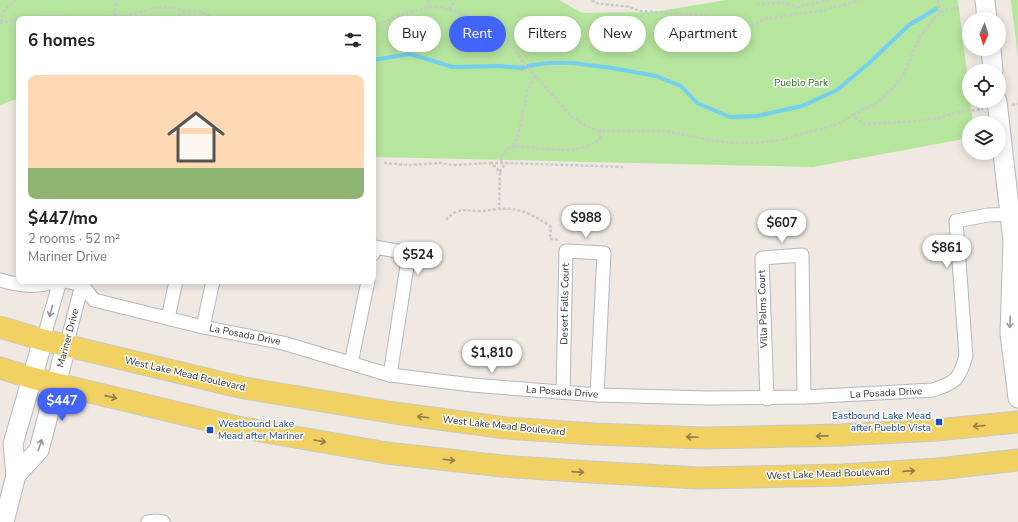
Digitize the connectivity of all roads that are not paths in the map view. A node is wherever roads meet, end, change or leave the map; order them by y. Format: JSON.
{"nodes":[{"id":1,"x":985,"y":0,"type":"edge"},
{"id":2,"x":986,"y":12,"type":"edge"},
{"id":3,"x":998,"y":108,"type":"edge"},
{"id":4,"x":1014,"y":214,"type":"edge"},
{"id":5,"x":376,"y":247,"type":"edge"},
{"id":6,"x":1016,"y":250,"type":"edge"},
{"id":7,"x":0,"y":280,"type":"edge"},
{"id":8,"x":16,"y":283,"type":"edge"},
{"id":9,"x":18,"y":284,"type":"edge"},
{"id":10,"x":48,"y":284,"type":"edge"},
{"id":11,"x":59,"y":284,"type":"edge"},
{"id":12,"x":78,"y":284,"type":"edge"},
{"id":13,"x":175,"y":284,"type":"edge"},
{"id":14,"x":212,"y":284,"type":"edge"},
{"id":15,"x":367,"y":284,"type":"edge"},
{"id":16,"x":82,"y":285,"type":"junction"},
{"id":17,"x":168,"y":318,"type":"junction"},
{"id":18,"x":0,"y":327,"type":"edge"},
{"id":19,"x":203,"y":327,"type":"junction"},
{"id":20,"x":43,"y":340,"type":"junction"},
{"id":21,"x":66,"y":346,"type":"junction"},
{"id":22,"x":351,"y":363,"type":"junction"},
{"id":23,"x":0,"y":368,"type":"edge"},
{"id":24,"x":390,"y":375,"type":"junction"},
{"id":25,"x":32,"y":378,"type":"junction"},
{"id":26,"x":56,"y":384,"type":"junction"},
{"id":27,"x":563,"y":392,"type":"junction"},
{"id":28,"x":597,"y":395,"type":"junction"},
{"id":29,"x":766,"y":398,"type":"junction"},
{"id":30,"x":804,"y":398,"type":"junction"},
{"id":31,"x":1018,"y":398,"type":"edge"},
{"id":32,"x":1018,"y":422,"type":"edge"},
{"id":33,"x":1018,"y":460,"type":"edge"},
{"id":34,"x":16,"y":475,"type":"junction"},
{"id":35,"x":4,"y":522,"type":"edge"},
{"id":36,"x":148,"y":522,"type":"edge"},
{"id":37,"x":163,"y":522,"type":"edge"}],
"edges":[{"from":1,"to":2,"type":"street"},
{"from":3,"to":4,"type":"street"},
{"from":4,"to":6,"type":"street"},
{"from":4,"to":30,"type":"street","name":"La Posada Drive"},
{"from":5,"to":24,"type":"street"},
{"from":6,"to":31,"type":"street","one_way":true},
{"from":7,"to":8,"type":"street"},
{"from":9,"to":10,"type":"street"},
{"from":11,"to":20,"type":"street","name":"Mariner Drive","one_way":true},
{"from":12,"to":16,"type":"street"},
{"from":13,"to":17,"type":"street"},
{"from":14,"to":19,"type":"street"},
{"from":15,"to":22,"type":"street"},
{"from":16,"to":17,"type":"street","name":"La Posada Drive"},
{"from":16,"to":21,"type":"street","name":"Mariner Drive"},
{"from":17,"to":19,"type":"street","name":"La Posada Drive"},
{"from":18,"to":20,"type":"main road","name":"West Lake Mead Boulevard"},
{"from":19,"to":22,"type":"street","name":"La Posada Drive"},
{"from":20,"to":21,"type":"main road","name":"West Lake Mead Boulevard"},
{"from":20,"to":25,"type":"street","name":"Mariner Drive"},
{"from":21,"to":26,"type":"street","name":"Mariner Drive"},
{"from":32,"to":21,"type":"main road","name":"West Lake Mead Boulevard","one_way":true},
{"from":22,"to":24,"type":"street","name":"La Posada Drive"},
{"from":23,"to":25,"type":"main road","name":"West Lake Mead Boulevard"},
{"from":24,"to":27,"type":"street","name":"La Posada Drive"},
{"from":25,"to":26,"type":"main road","name":"West Lake Mead Boulevard"},
{"from":25,"to":34,"type":"street","name":"Mariner Drive"},
{"from":26,"to":33,"type":"main road","name":"West Lake Mead Boulevard","one_way":true},
{"from":34,"to":26,"type":"street","name":"Mariner Drive","one_way":true},
{"from":27,"to":28,"type":"street","name":"La Posada Drive"},
{"from":27,"to":28,"type":"street","name":"Desert Falls Court"},
{"from":28,"to":29,"type":"street","name":"La Posada Drive"},
{"from":29,"to":30,"type":"street","name":"La Posada Drive"},
{"from":29,"to":30,"type":"street","name":"Villa Palms Court"},
{"from":34,"to":35,"type":"street","name":"Mariner Drive"},
{"from":36,"to":37,"type":"street"}]}
